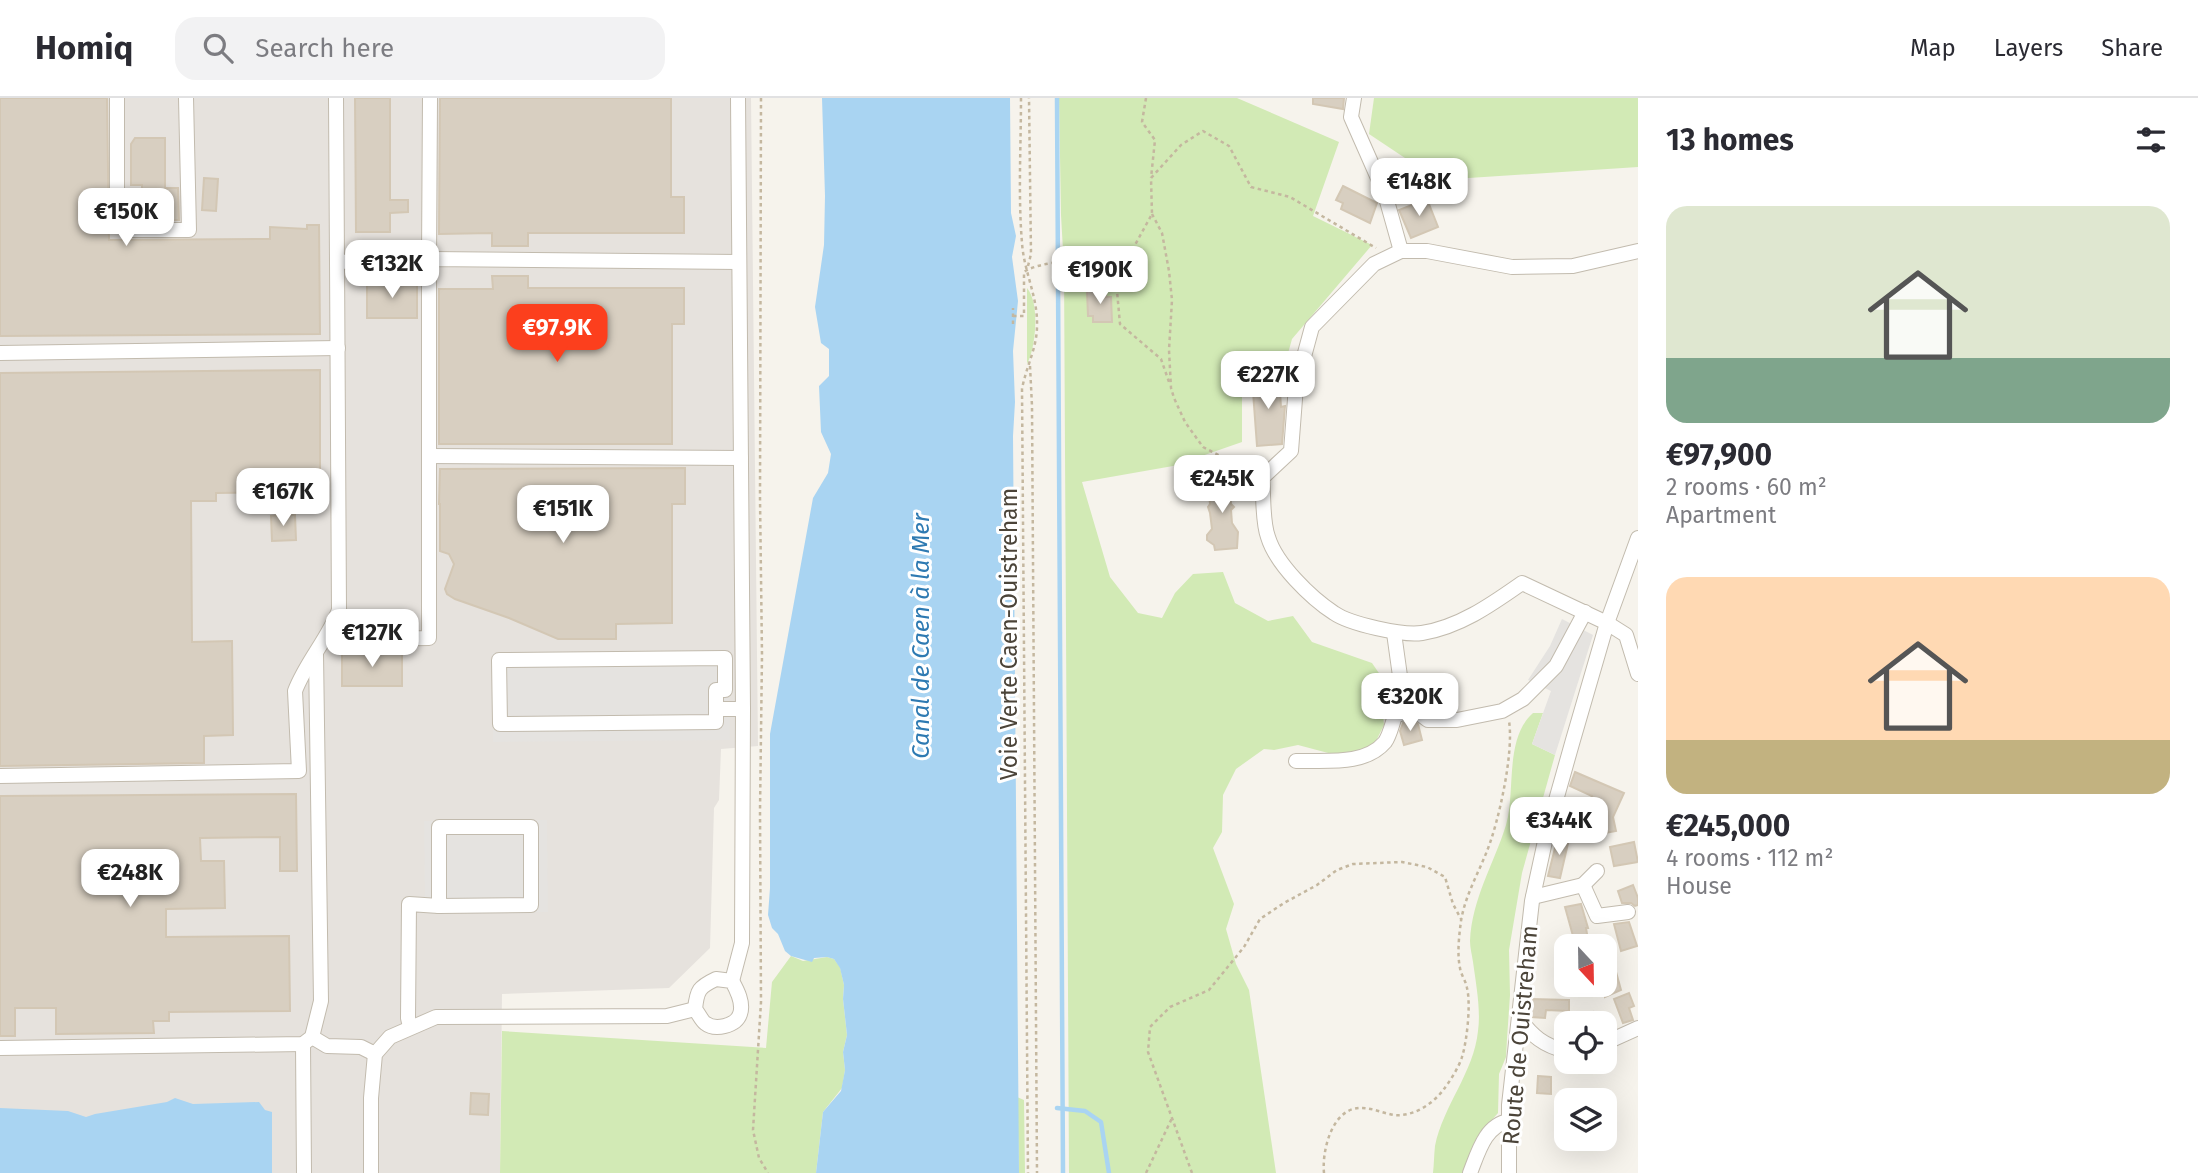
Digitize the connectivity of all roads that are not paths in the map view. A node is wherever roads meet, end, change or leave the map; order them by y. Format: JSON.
{"nodes":[{"id":1,"x":117,"y":98,"type":"edge"},
{"id":2,"x":186,"y":98,"type":"edge"},
{"id":3,"x":336,"y":98,"type":"edge"},
{"id":4,"x":430,"y":98,"type":"edge"},
{"id":5,"x":738,"y":98,"type":"edge"},
{"id":6,"x":1354,"y":98,"type":"edge"},
{"id":7,"x":1638,"y":251,"type":"edge"},
{"id":8,"x":1396,"y":253,"type":"junction"},
{"id":9,"x":429,"y":259,"type":"junction"},
{"id":10,"x":337,"y":262,"type":"junction"},
{"id":11,"x":739,"y":262,"type":"junction"},
{"id":12,"x":338,"y":348,"type":"junction"},
{"id":13,"x":0,"y":353,"type":"edge"},
{"id":14,"x":429,"y":456,"type":"junction"},
{"id":15,"x":741,"y":457,"type":"junction"},
{"id":16,"x":1638,"y":538,"type":"edge"},
{"id":17,"x":1585,"y":612,"type":"junction"},
{"id":18,"x":1607,"y":623,"type":"junction"},
{"id":19,"x":1395,"y":633,"type":"junction"},
{"id":20,"x":325,"y":640,"type":"junction"},
{"id":21,"x":316,"y":653,"type":"junction"},
{"id":22,"x":1638,"y":674,"type":"edge"},
{"id":23,"x":716,"y":709,"type":"junction"},
{"id":24,"x":743,"y":709,"type":"junction"},
{"id":25,"x":1405,"y":712,"type":"junction"},
{"id":26,"x":1296,"y":761,"type":"dead end"},
{"id":27,"x":0,"y":776,"type":"edge"},
{"id":28,"x":1597,"y":871,"type":"dead end"},
{"id":29,"x":1583,"y":885,"type":"junction"},
{"id":30,"x":1533,"y":897,"type":"junction"},
{"id":31,"x":439,"y":906,"type":"junction"},
{"id":32,"x":1628,"y":912,"type":"dead end"},
{"id":33,"x":732,"y":981,"type":"junction"},
{"id":34,"x":695,"y":1009,"type":"junction"},
{"id":35,"x":1519,"y":1018,"type":"junction"},
{"id":36,"x":410,"y":1027,"type":"junction"},
{"id":37,"x":1638,"y":1028,"type":"edge"},
{"id":38,"x":1617,"y":1038,"type":"edge"},
{"id":39,"x":307,"y":1040,"type":"junction"},
{"id":40,"x":0,"y":1048,"type":"edge"},
{"id":41,"x":1554,"y":1049,"type":"edge"},
{"id":42,"x":375,"y":1055,"type":"junction"},
{"id":43,"x":1509,"y":1121,"type":"junction"},
{"id":44,"x":304,"y":1173,"type":"edge"},
{"id":45,"x":371,"y":1173,"type":"edge"},
{"id":46,"x":1470,"y":1173,"type":"edge"},
{"id":47,"x":1509,"y":1173,"type":"edge"}],
"edges":[{"from":1,"to":2,"type":"street"},
{"from":3,"to":10,"type":"street"},
{"from":4,"to":9,"type":"street"},
{"from":5,"to":11,"type":"street"},
{"from":6,"to":8,"type":"street"},
{"from":7,"to":8,"type":"street"},
{"from":8,"to":19,"type":"street"},
{"from":9,"to":10,"type":"street"},
{"from":9,"to":11,"type":"street"},
{"from":9,"to":14,"type":"street"},
{"from":10,"to":12,"type":"street"},
{"from":11,"to":15,"type":"street"},
{"from":12,"to":13,"type":"street"},
{"from":12,"to":20,"type":"street"},
{"from":14,"to":15,"type":"street"},
{"from":14,"to":20,"type":"street"},
{"from":15,"to":24,"type":"street"},
{"from":16,"to":18,"type":"street","name":"Route de Ouistreham"},
{"from":17,"to":18,"type":"street"},
{"from":17,"to":19,"type":"street"},
{"from":17,"to":25,"type":"street"},
{"from":18,"to":22,"type":"street"},
{"from":18,"to":30,"type":"street","name":"Route de Ouistreham"},
{"from":19,"to":25,"type":"street"},
{"from":20,"to":21,"type":"street"},
{"from":21,"to":27,"type":"street"},
{"from":21,"to":39,"type":"street"},
{"from":23,"to":23,"type":"street"},
{"from":23,"to":24,"type":"street"},
{"from":24,"to":33,"type":"street"},
{"from":25,"to":26,"type":"street"},
{"from":28,"to":29,"type":"street"},
{"from":29,"to":30,"type":"street","name":"Route de Ouistreham"},
{"from":29,"to":32,"type":"street"},
{"from":30,"to":35,"type":"street","name":"Route de Ouistreham"},
{"from":31,"to":31,"type":"street"},
{"from":31,"to":36,"type":"street"},
{"from":33,"to":34,"type":"street"},
{"from":33,"to":34,"type":"street"},
{"from":34,"to":36,"type":"street"},
{"from":35,"to":41,"type":"street"},
{"from":35,"to":43,"type":"street","name":"Route de Ouistreham"},
{"from":36,"to":42,"type":"street"},
{"from":37,"to":38,"type":"street"},
{"from":39,"to":40,"type":"street"},
{"from":39,"to":42,"type":"street"},
{"from":39,"to":44,"type":"street"},
{"from":42,"to":45,"type":"street"},
{"from":43,"to":46,"type":"street"},
{"from":43,"to":47,"type":"street","name":"Route de Ouistreham"}]}
